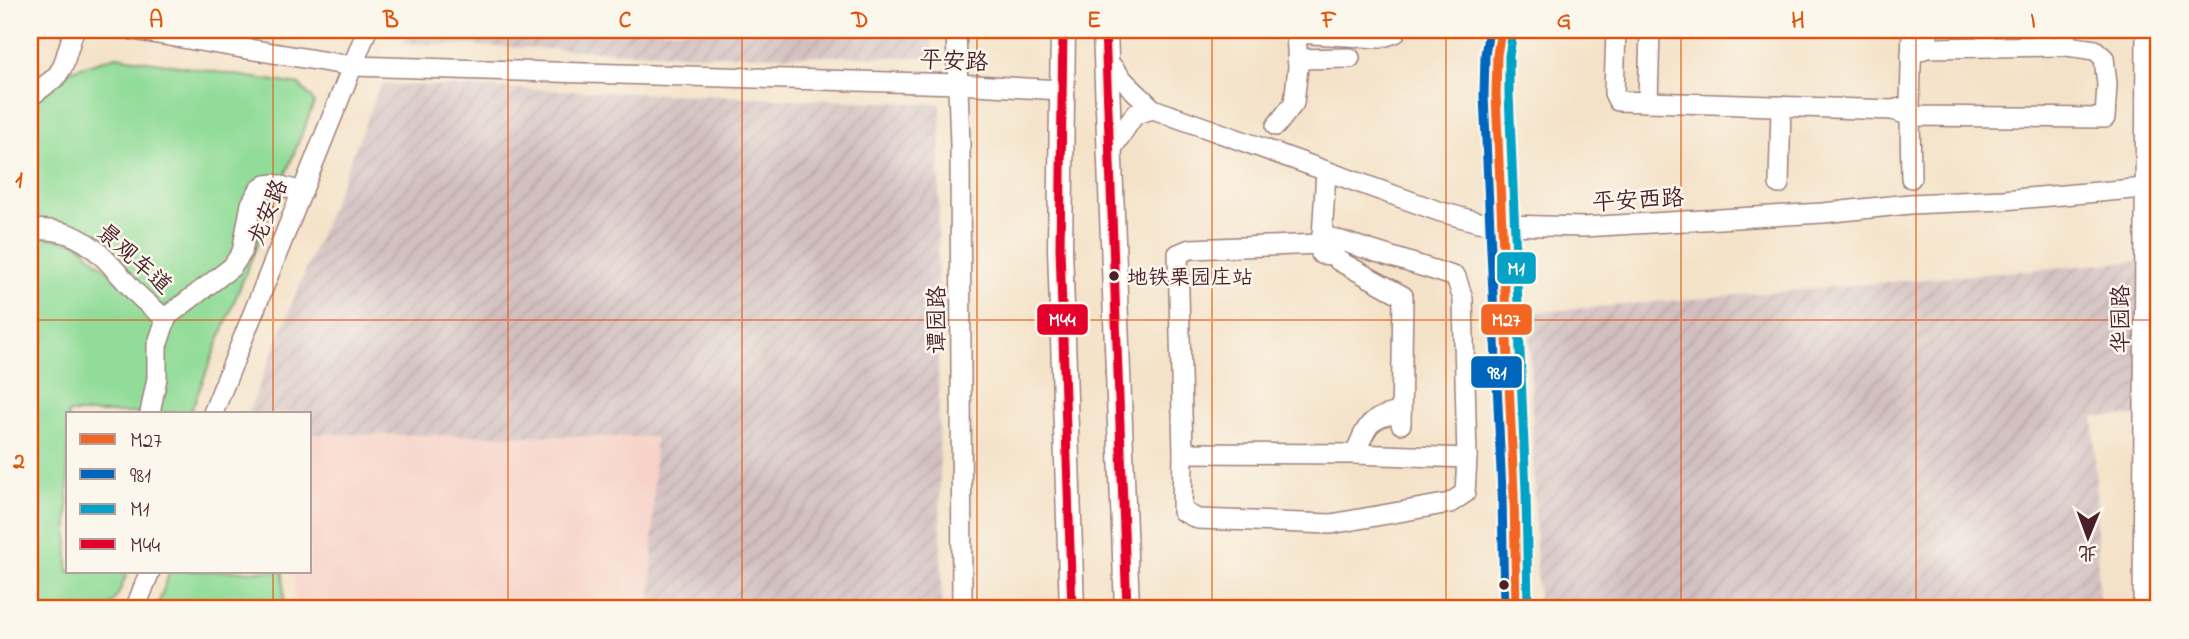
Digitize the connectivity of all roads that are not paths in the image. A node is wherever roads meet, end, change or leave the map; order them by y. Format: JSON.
{"nodes":[{"id":1,"x":74,"y":30,"type":"edge"},
{"id":2,"x":133,"y":30,"type":"edge"},
{"id":3,"x":367,"y":30,"type":"edge"},
{"id":4,"x":956,"y":30,"type":"edge"},
{"id":5,"x":1063,"y":30,"type":"edge"},
{"id":6,"x":1105,"y":30,"type":"edge"},
{"id":7,"x":1395,"y":30,"type":"edge"},
{"id":8,"x":1501,"y":30,"type":"edge"},
{"id":9,"x":1616,"y":30,"type":"edge"},
{"id":10,"x":1650,"y":30,"type":"edge"},
{"id":11,"x":1912,"y":30,"type":"edge"},
{"id":12,"x":2146,"y":30,"type":"edge"},
{"id":13,"x":1295,"y":31,"type":"edge"},
{"id":14,"x":2066,"y":38,"type":"edge"},
{"id":15,"x":1922,"y":44,"type":"edge"},
{"id":16,"x":1105,"y":58,"type":"junction"},
{"id":17,"x":1350,"y":58,"type":"dead end"},
{"id":18,"x":1297,"y":60,"type":"junction"},
{"id":19,"x":352,"y":66,"type":"junction"},
{"id":20,"x":957,"y":84,"type":"junction"},
{"id":21,"x":1061,"y":90,"type":"junction"},
{"id":22,"x":30,"y":97,"type":"edge"},
{"id":23,"x":1648,"y":102,"type":"junction"},
{"id":24,"x":1782,"y":106,"type":"junction"},
{"id":25,"x":1153,"y":109,"type":"junction"},
{"id":26,"x":1901,"y":113,"type":"junction"},
{"id":27,"x":1276,"y":126,"type":"dead end"},
{"id":28,"x":1109,"y":153,"type":"junction"},
{"id":29,"x":1326,"y":171,"type":"junction"},
{"id":30,"x":1911,"y":178,"type":"dead end"},
{"id":31,"x":1779,"y":184,"type":"dead end"},
{"id":32,"x":2145,"y":188,"type":"junction"},
{"id":33,"x":302,"y":192,"type":"junction"},
{"id":34,"x":1503,"y":225,"type":"junction"},
{"id":35,"x":30,"y":230,"type":"edge"},
{"id":36,"x":1322,"y":240,"type":"junction"},
{"id":37,"x":165,"y":318,"type":"junction"},
{"id":38,"x":150,"y":412,"type":"edge"},
{"id":39,"x":213,"y":412,"type":"edge"},
{"id":40,"x":1183,"y":453,"type":"junction"},
{"id":41,"x":1355,"y":454,"type":"junction"},
{"id":42,"x":1467,"y":458,"type":"junction"},
{"id":43,"x":150,"y":572,"type":"edge"},
{"id":44,"x":135,"y":609,"type":"edge"},
{"id":45,"x":962,"y":609,"type":"edge"},
{"id":46,"x":1072,"y":609,"type":"edge"},
{"id":47,"x":1127,"y":609,"type":"edge"},
{"id":48,"x":1516,"y":609,"type":"edge"},
{"id":49,"x":2143,"y":609,"type":"edge"}],
"edges":[{"from":1,"to":22,"type":"street"},
{"from":2,"to":19,"type":"street","name":"平安路"},
{"from":3,"to":19,"type":"street","name":"龙安路"},
{"from":4,"to":20,"type":"street","name":"谭园路"},
{"from":5,"to":21,"type":"main road"},
{"from":6,"to":16,"type":"main road"},
{"from":7,"to":13,"type":"street"},
{"from":8,"to":34,"type":"street"},
{"from":9,"to":23,"type":"street"},
{"from":10,"to":23,"type":"street"},
{"from":11,"to":15,"type":"street"},
{"from":12,"to":32,"type":"street","name":"华园路"},
{"from":13,"to":18,"type":"street"},
{"from":14,"to":15,"type":"street"},
{"from":14,"to":26,"type":"street"},
{"from":15,"to":26,"type":"street"},
{"from":16,"to":25,"type":"street"},
{"from":16,"to":28,"type":"main road"},
{"from":17,"to":18,"type":"street"},
{"from":18,"to":27,"type":"street"},
{"from":19,"to":20,"type":"street","name":"平安路"},
{"from":19,"to":33,"type":"street","name":"龙安路"},
{"from":20,"to":21,"type":"street","name":"平安路"},
{"from":20,"to":45,"type":"street","name":"谭园路"},
{"from":21,"to":46,"type":"main road"},
{"from":23,"to":24,"type":"street"},
{"from":24,"to":26,"type":"street"},
{"from":24,"to":31,"type":"street"},
{"from":25,"to":28,"type":"street"},
{"from":25,"to":29,"type":"street","name":"平安西路"},
{"from":26,"to":30,"type":"street"},
{"from":28,"to":47,"type":"main road"},
{"from":29,"to":34,"type":"street","name":"平安西路"},
{"from":29,"to":36,"type":"street"},
{"from":32,"to":34,"type":"street","name":"平安西路"},
{"from":32,"to":49,"type":"street","name":"华园路"},
{"from":33,"to":37,"type":"street","name":"景观车道"},
{"from":33,"to":39,"type":"street","name":"龙安路"},
{"from":34,"to":48,"type":"street"},
{"from":35,"to":37,"type":"street","name":"景观车道"},
{"from":36,"to":40,"type":"street"},
{"from":36,"to":41,"type":"street"},
{"from":36,"to":42,"type":"street"},
{"from":37,"to":38,"type":"street","name":"景观车道"},
{"from":40,"to":41,"type":"street"},
{"from":40,"to":42,"type":"street"},
{"from":41,"to":42,"type":"street"},
{"from":43,"to":44,"type":"street"}]}
